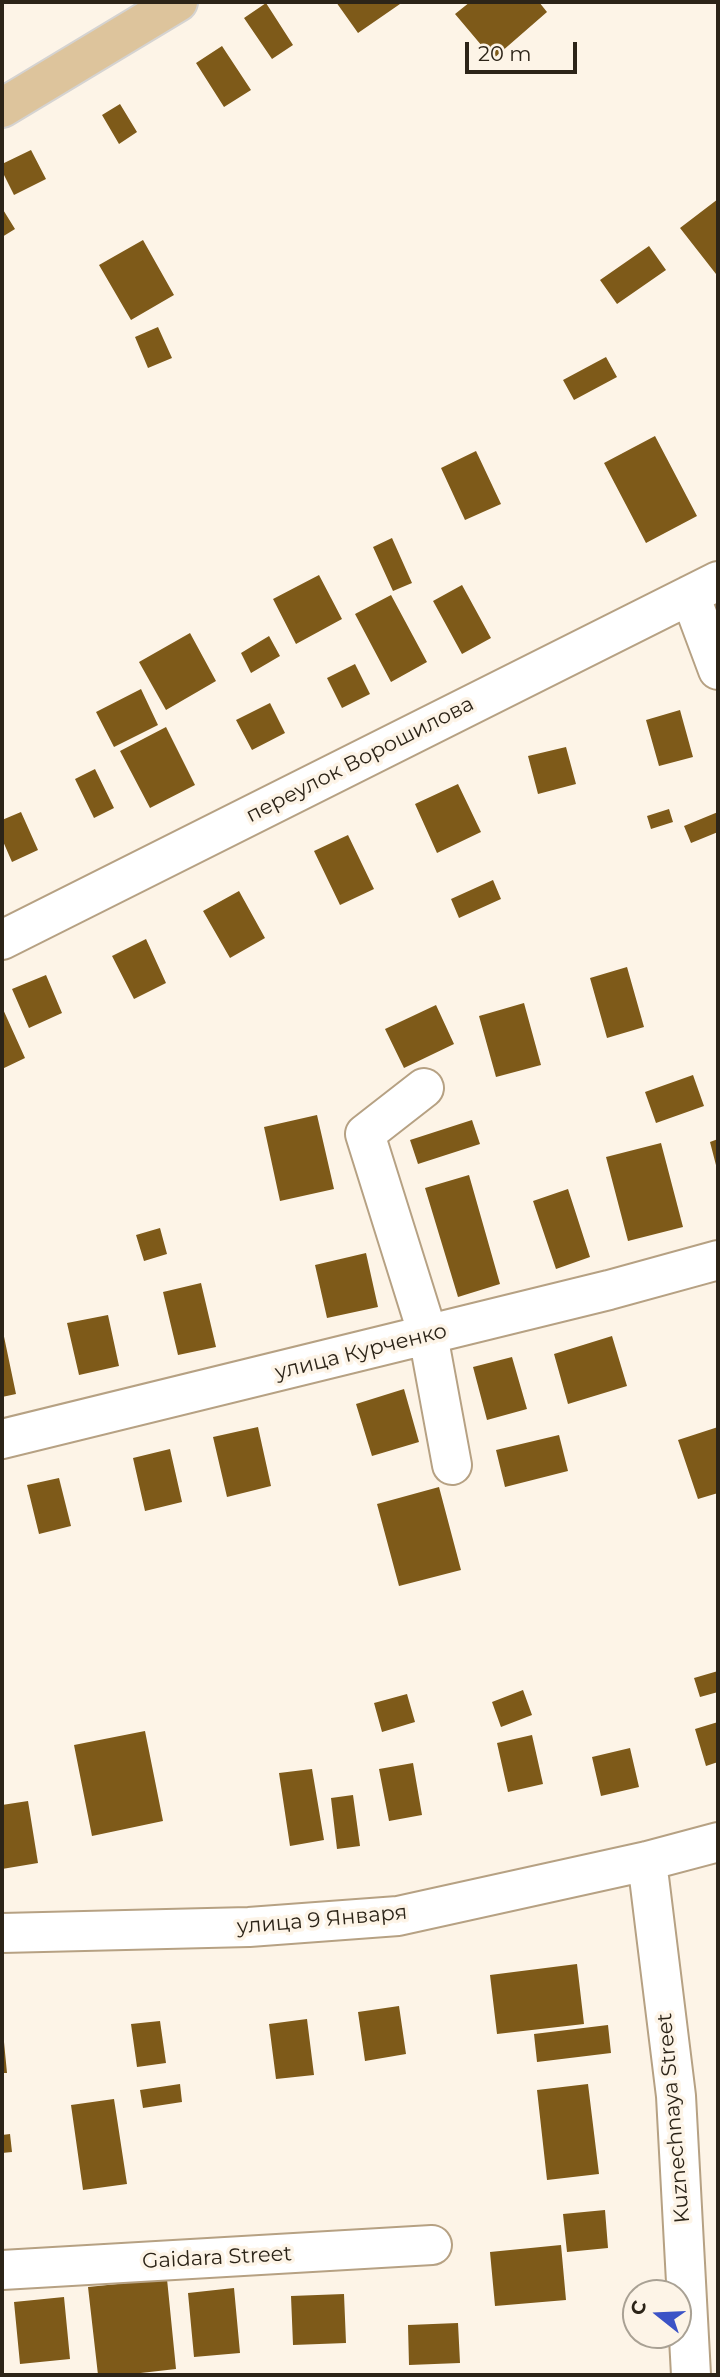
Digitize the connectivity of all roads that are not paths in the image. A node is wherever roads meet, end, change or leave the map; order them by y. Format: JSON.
{"nodes":[{"id":1,"x":153,"y":8,"type":"edge"},
{"id":2,"x":2,"y":108,"type":"edge"},
{"id":3,"x":704,"y":588,"type":"edge"},
{"id":4,"x":718,"y":670,"type":"edge"},
{"id":5,"x":2,"y":940,"type":"edge"},
{"id":6,"x":424,"y":1088,"type":"dead end"},
{"id":7,"x":718,"y":1260,"type":"edge"},
{"id":8,"x":428,"y":1335,"type":"junction"},
{"id":9,"x":2,"y":1439,"type":"edge"},
{"id":10,"x":452,"y":1465,"type":"dead end"},
{"id":11,"x":718,"y":1842,"type":"edge"},
{"id":12,"x":646,"y":1861,"type":"junction"},
{"id":13,"x":2,"y":1933,"type":"edge"},
{"id":14,"x":432,"y":2245,"type":"dead end"},
{"id":15,"x":2,"y":2270,"type":"edge"},
{"id":16,"x":700,"y":2365,"type":"edge"}],
"edges":[{"from":1,"to":2,"type":"main road"},
{"from":3,"to":4,"type":"street"},
{"from":3,"to":5,"type":"street","name":"переулок Ворошилова"},
{"from":6,"to":8,"type":"street"},
{"from":7,"to":8,"type":"street","name":"улица Курченко"},
{"from":8,"to":9,"type":"street","name":"улица Курченко"},
{"from":8,"to":10,"type":"street"},
{"from":11,"to":12,"type":"street","name":"улица 9 Января"},
{"from":12,"to":13,"type":"street","name":"улица 9 Января"},
{"from":12,"to":16,"type":"street","name":"Kuznechnaya Street"},
{"from":14,"to":15,"type":"street","name":"Gaidara Street"}]}
